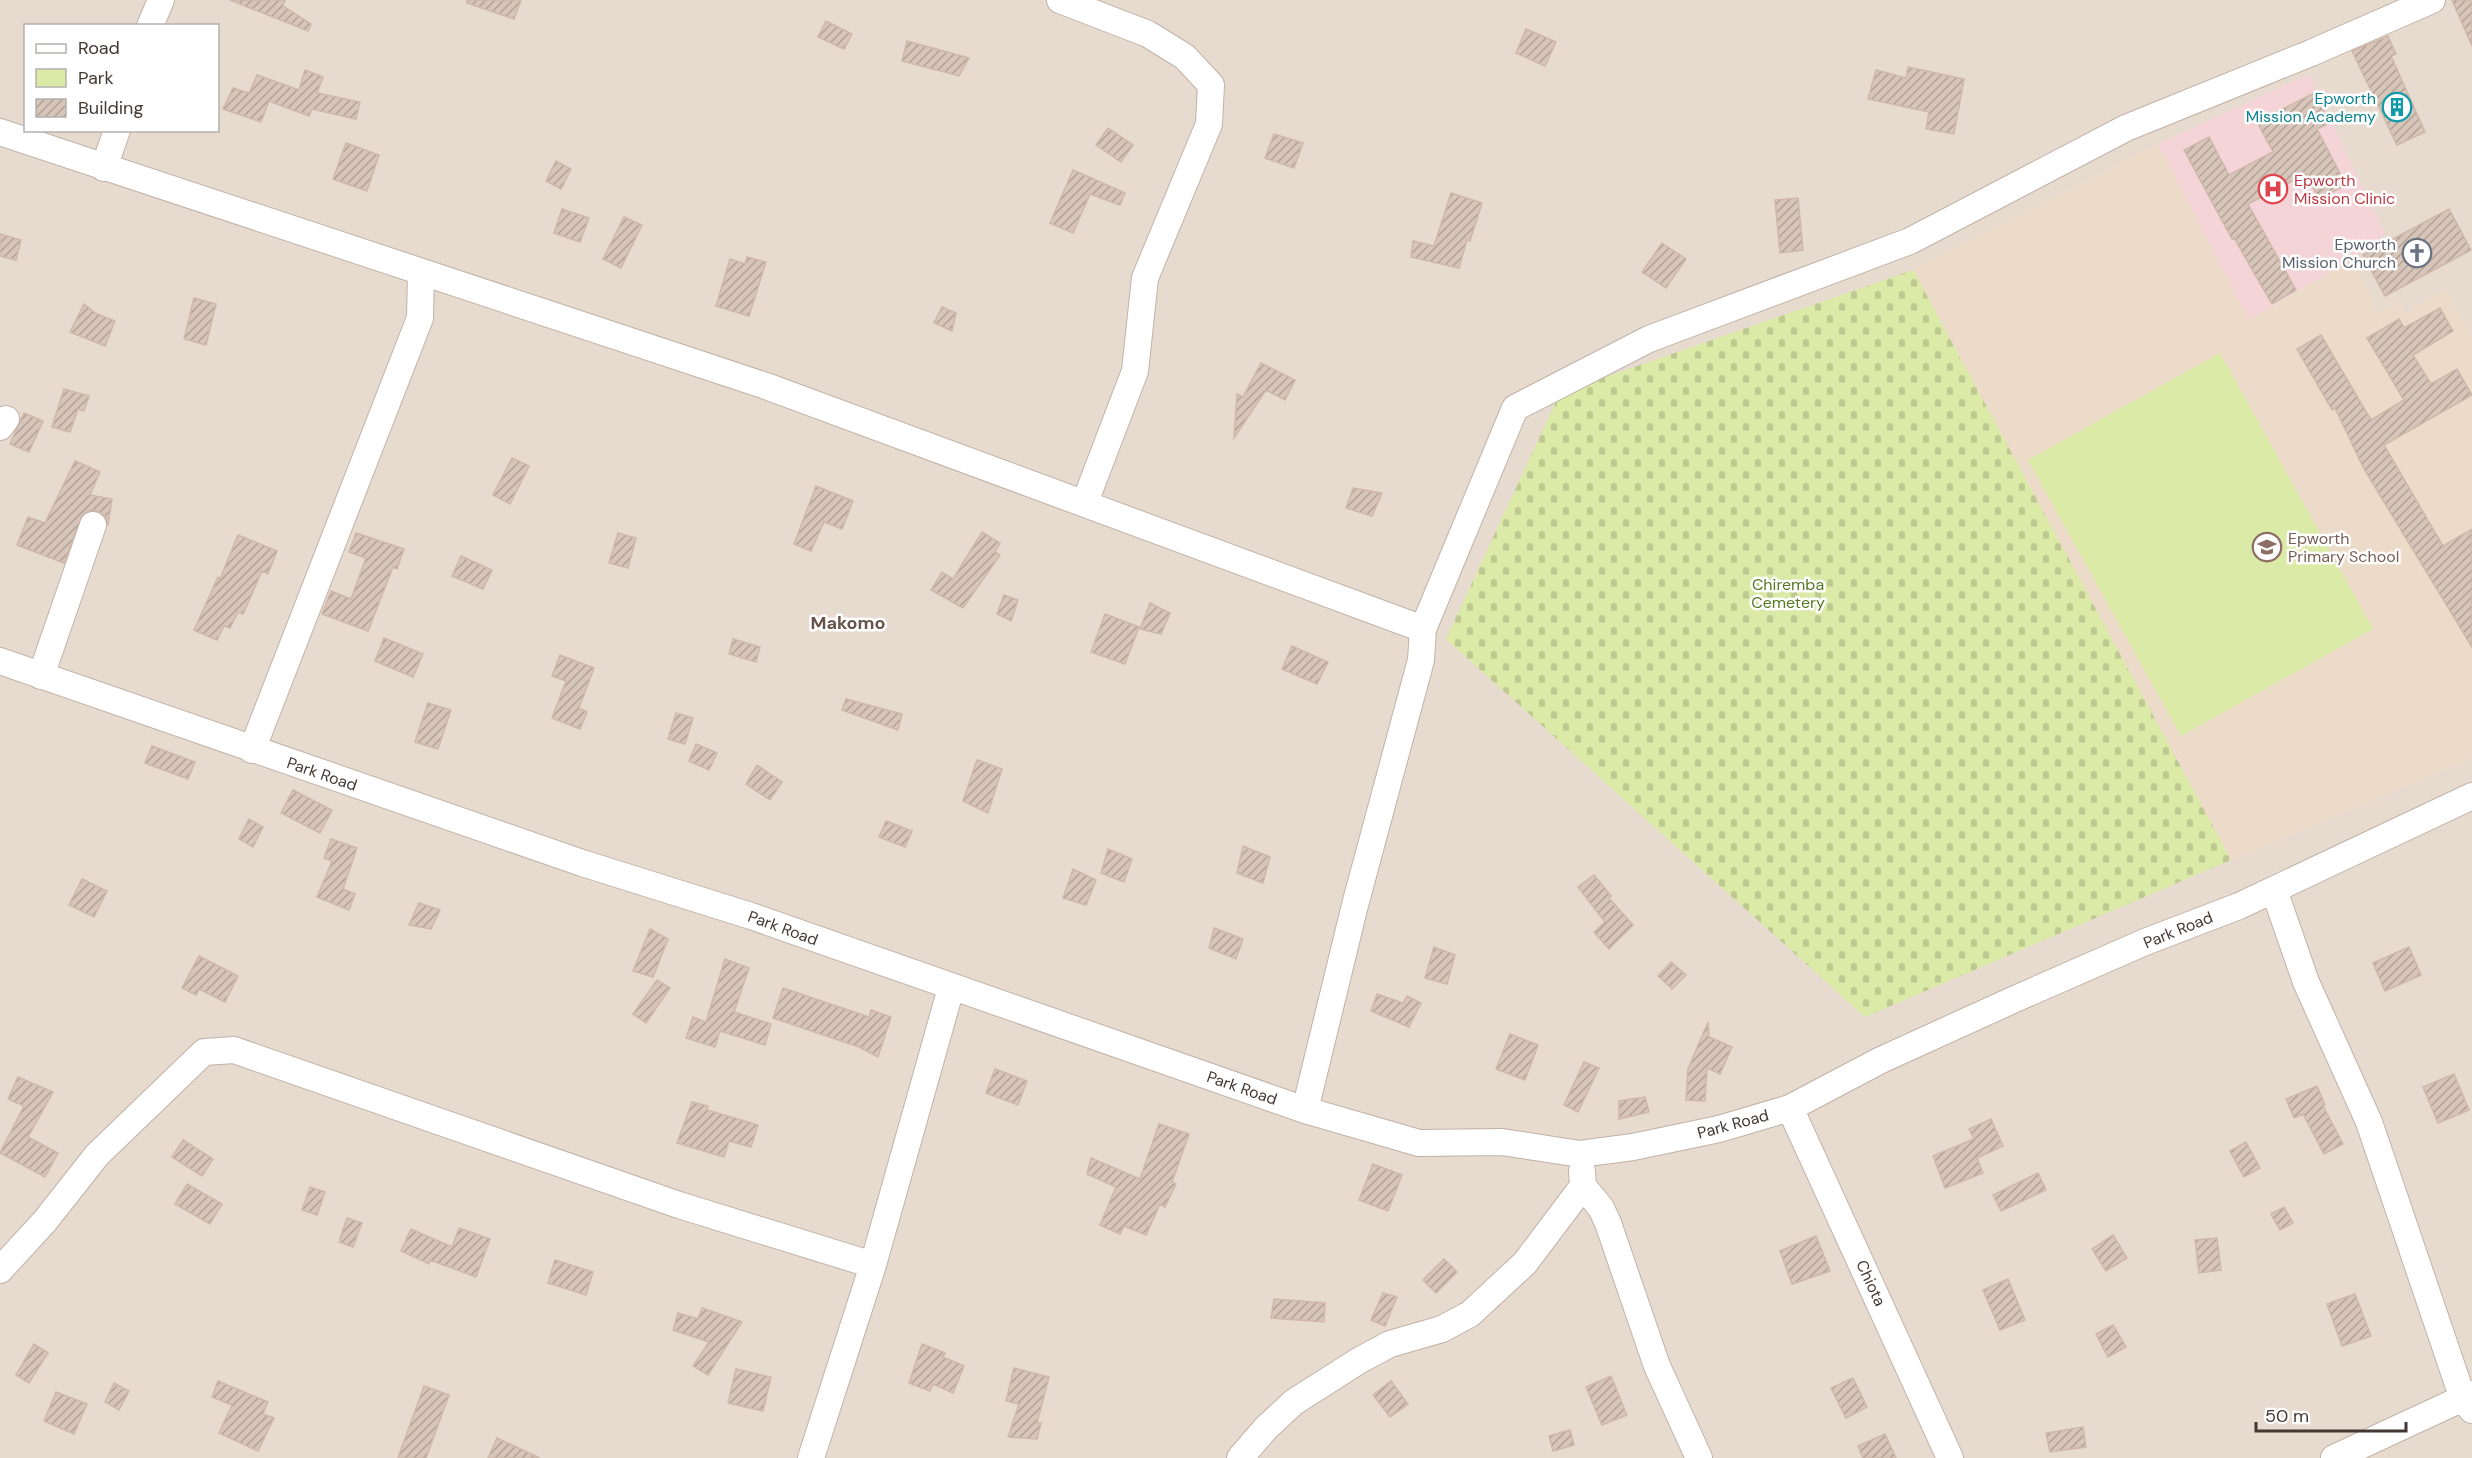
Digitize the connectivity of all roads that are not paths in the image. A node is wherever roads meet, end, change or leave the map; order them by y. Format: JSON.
{"nodes":[{"id":1,"x":161,"y":0,"type":"edge"},
{"id":2,"x":1060,"y":0,"type":"edge"},
{"id":3,"x":2432,"y":0,"type":"edge"},
{"id":4,"x":151,"y":24,"type":"edge"},
{"id":5,"x":0,"y":132,"type":"edge"},
{"id":6,"x":116,"y":132,"type":"edge"},
{"id":7,"x":104,"y":168,"type":"junction"},
{"id":8,"x":421,"y":273,"type":"junction"},
{"id":9,"x":1085,"y":502,"type":"junction"},
{"id":10,"x":93,"y":525,"type":"dead end"},
{"id":11,"x":1423,"y":630,"type":"junction"},
{"id":12,"x":0,"y":661,"type":"edge"},
{"id":13,"x":41,"y":676,"type":"junction"},
{"id":14,"x":252,"y":750,"type":"junction"},
{"id":15,"x":2472,"y":796,"type":"edge"},
{"id":16,"x":2274,"y":890,"type":"junction"},
{"id":17,"x":951,"y":988,"type":"junction"},
{"id":18,"x":1790,"y":1108,"type":"junction"},
{"id":19,"x":1305,"y":1110,"type":"junction"},
{"id":20,"x":1580,"y":1154,"type":"junction"},
{"id":21,"x":1583,"y":1186,"type":"junction"},
{"id":22,"x":873,"y":1265,"type":"junction"},
{"id":23,"x":0,"y":1270,"type":"edge"},
{"id":24,"x":2469,"y":1401,"type":"edge"},
{"id":25,"x":811,"y":1458,"type":"edge"},
{"id":26,"x":1240,"y":1458,"type":"edge"},
{"id":27,"x":1699,"y":1458,"type":"edge"},
{"id":28,"x":1950,"y":1458,"type":"edge"},
{"id":29,"x":2334,"y":1458,"type":"edge"}],
"edges":[{"from":1,"to":4,"type":"street"},
{"from":2,"to":9,"type":"street"},
{"from":3,"to":11,"type":"street"},
{"from":5,"to":7,"type":"street"},
{"from":6,"to":7,"type":"street"},
{"from":7,"to":8,"type":"street"},
{"from":8,"to":9,"type":"street"},
{"from":8,"to":14,"type":"street"},
{"from":9,"to":11,"type":"street"},
{"from":10,"to":13,"type":"street"},
{"from":11,"to":19,"type":"street"},
{"from":12,"to":13,"type":"street","name":"Park Road"},
{"from":13,"to":14,"type":"street","name":"Park Road"},
{"from":14,"to":17,"type":"street","name":"Park Road"},
{"from":15,"to":16,"type":"street","name":"Park Road"},
{"from":16,"to":18,"type":"street","name":"Park Road"},
{"from":16,"to":24,"type":"street"},
{"from":17,"to":19,"type":"street","name":"Park Road"},
{"from":17,"to":22,"type":"street"},
{"from":18,"to":20,"type":"street","name":"Park Road"},
{"from":18,"to":28,"type":"street","name":"Chiota"},
{"from":19,"to":20,"type":"street","name":"Park Road"},
{"from":20,"to":21,"type":"street"},
{"from":21,"to":26,"type":"street"},
{"from":21,"to":27,"type":"street"},
{"from":22,"to":23,"type":"street"},
{"from":22,"to":25,"type":"street"},
{"from":24,"to":29,"type":"street"}]}
